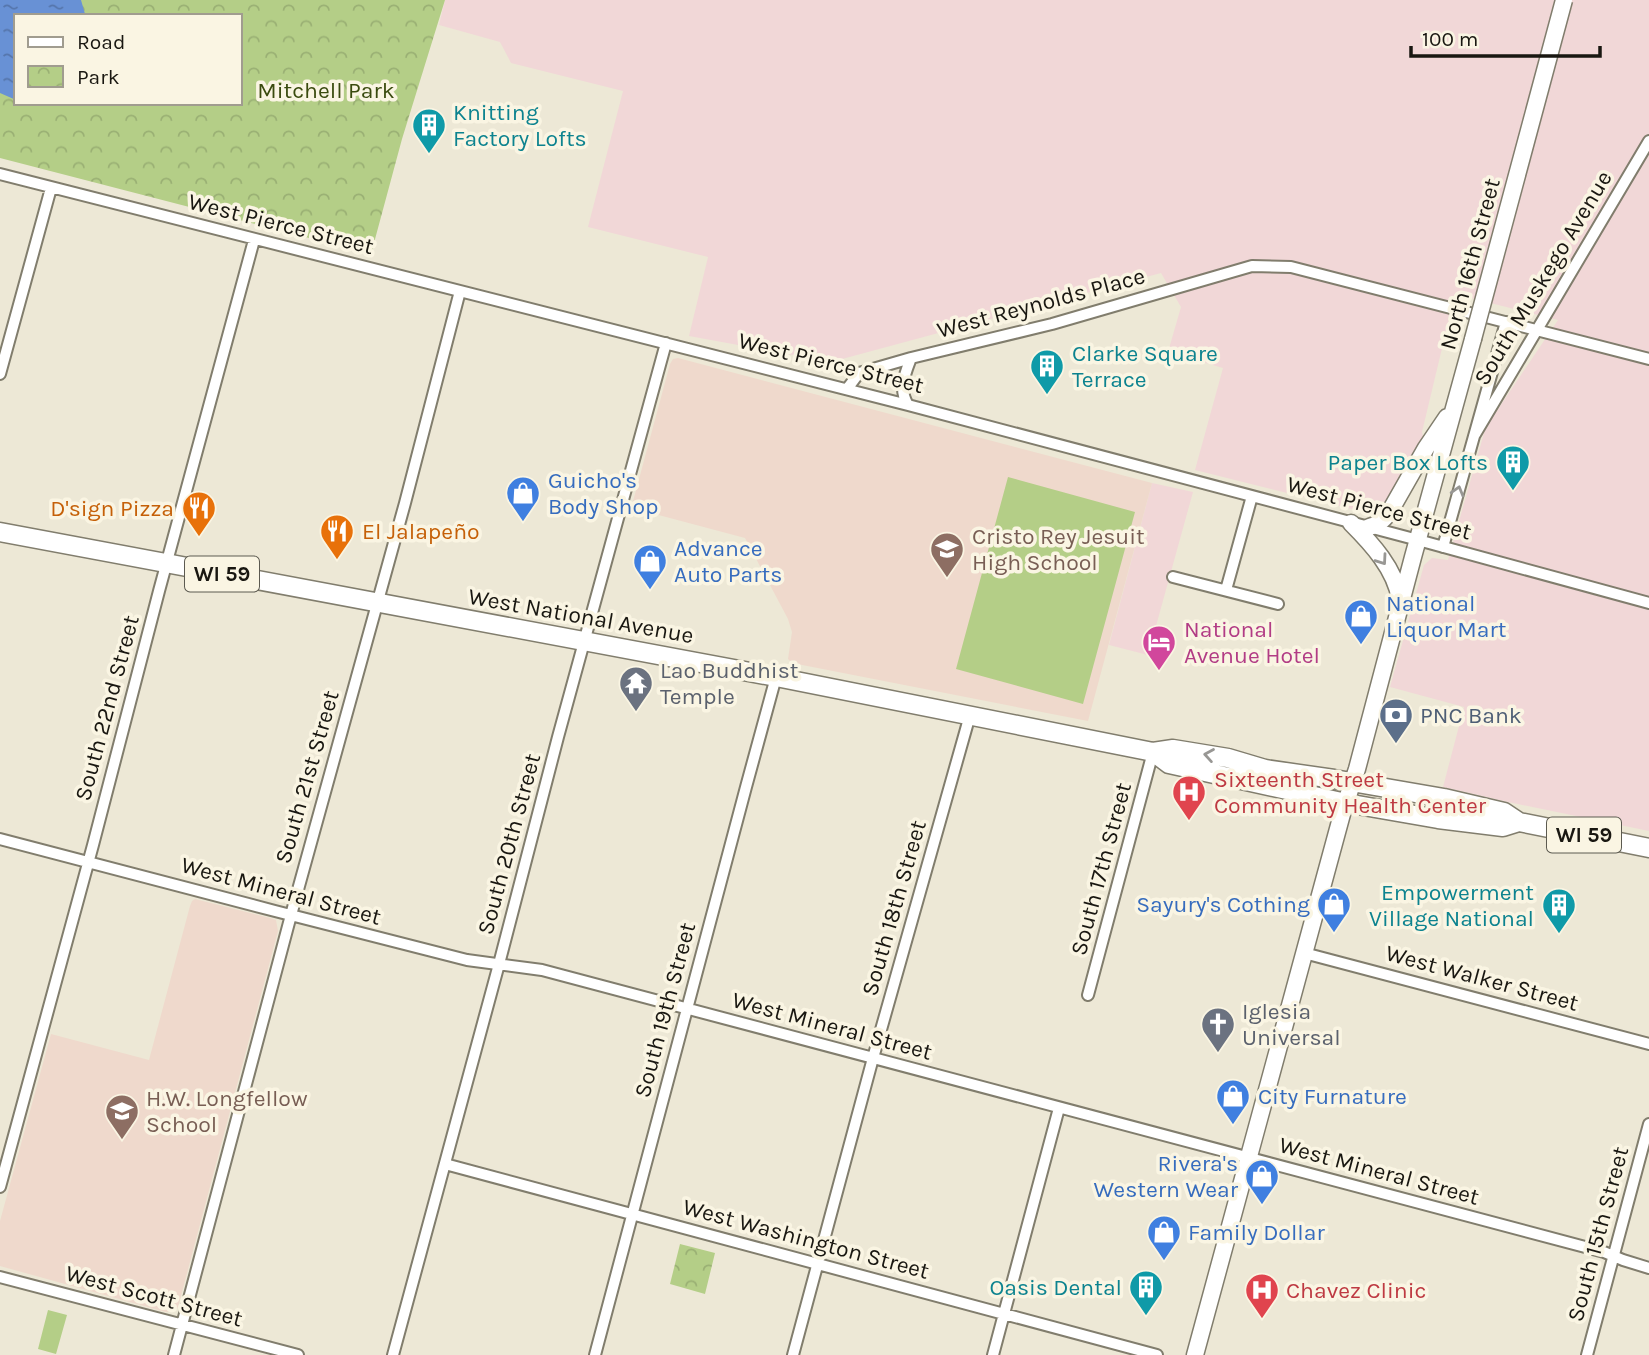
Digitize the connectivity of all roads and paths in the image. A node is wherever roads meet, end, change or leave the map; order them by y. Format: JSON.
{"nodes":[{"id":1,"x":1564,"y":0,"type":"edge"},
{"id":2,"x":1649,"y":141,"type":"edge"},
{"id":3,"x":0,"y":174,"type":"edge"},
{"id":4,"x":51,"y":188,"type":"junction"},
{"id":5,"x":254,"y":240,"type":"junction"},
{"id":6,"x":460,"y":291,"type":"junction"},
{"id":7,"x":1506,"y":322,"type":"junction"},
{"id":8,"x":1537,"y":330,"type":"junction"},
{"id":9,"x":666,"y":343,"type":"junction"},
{"id":10,"x":911,"y":358,"type":"junction"},
{"id":11,"x":1649,"y":359,"type":"edge"},
{"id":12,"x":0,"y":374,"type":"edge"},
{"id":13,"x":847,"y":389,"type":"junction"},
{"id":14,"x":1456,"y":404,"type":"junction"},
{"id":15,"x":908,"y":405,"type":"junction"},
{"id":16,"x":1474,"y":436,"type":"junction"},
{"id":17,"x":1252,"y":496,"type":"junction"},
{"id":18,"x":1351,"y":523,"type":"junction"},
{"id":19,"x":1369,"y":527,"type":"junction"},
{"id":20,"x":0,"y":532,"type":"edge"},
{"id":21,"x":1418,"y":540,"type":"junction"},
{"id":22,"x":1443,"y":547,"type":"junction"},
{"id":23,"x":167,"y":563,"type":"junction"},
{"id":24,"x":1172,"y":577,"type":"dead end"},
{"id":25,"x":1226,"y":590,"type":"junction"},
{"id":26,"x":377,"y":603,"type":"junction"},
{"id":27,"x":1649,"y":603,"type":"edge"},
{"id":28,"x":1278,"y":604,"type":"dead end"},
{"id":29,"x":1401,"y":604,"type":"junction"},
{"id":30,"x":585,"y":640,"type":"junction"},
{"id":31,"x":776,"y":677,"type":"junction"},
{"id":32,"x":970,"y":715,"type":"junction"},
{"id":33,"x":1153,"y":752,"type":"junction"},
{"id":34,"x":1263,"y":776,"type":"junction"},
{"id":35,"x":1353,"y":783,"type":"junction"},
{"id":36,"x":1444,"y":798,"type":"junction"},
{"id":37,"x":1346,"y":803,"type":"junction"},
{"id":38,"x":1438,"y":819,"type":"junction"},
{"id":39,"x":1519,"y":822,"type":"junction"},
{"id":40,"x":0,"y":839,"type":"edge"},
{"id":41,"x":1649,"y":848,"type":"edge"},
{"id":42,"x":88,"y":862,"type":"junction"},
{"id":43,"x":290,"y":915,"type":"junction"},
{"id":44,"x":1304,"y":953,"type":"junction"},
{"id":45,"x":499,"y":964,"type":"junction"},
{"id":46,"x":1088,"y":995,"type":"dead end"},
{"id":47,"x":687,"y":1009,"type":"junction"},
{"id":48,"x":1649,"y":1044,"type":"edge"},
{"id":49,"x":873,"y":1058,"type":"junction"},
{"id":50,"x":1059,"y":1108,"type":"junction"},
{"id":51,"x":1649,"y":1124,"type":"edge"},
{"id":52,"x":1248,"y":1158,"type":"junction"},
{"id":53,"x":445,"y":1164,"type":"junction"},
{"id":54,"x":0,"y":1186,"type":"edge"},
{"id":55,"x":632,"y":1214,"type":"junction"},
{"id":56,"x":1613,"y":1256,"type":"junction"},
{"id":57,"x":817,"y":1264,"type":"junction"},
{"id":58,"x":1649,"y":1268,"type":"edge"},
{"id":59,"x":0,"y":1277,"type":"edge"},
{"id":60,"x":1004,"y":1313,"type":"junction"},
{"id":61,"x":182,"y":1325,"type":"junction"},
{"id":62,"x":174,"y":1355,"type":"edge"},
{"id":63,"x":298,"y":1355,"type":"edge"},
{"id":64,"x":393,"y":1355,"type":"edge"},
{"id":65,"x":595,"y":1355,"type":"edge"},
{"id":66,"x":793,"y":1355,"type":"edge"},
{"id":67,"x":993,"y":1355,"type":"edge"},
{"id":68,"x":1157,"y":1355,"type":"edge"},
{"id":69,"x":1195,"y":1355,"type":"edge"},
{"id":70,"x":1587,"y":1355,"type":"edge"}],
"edges":[{"from":1,"to":14,"type":"main road","name":"North 16th Street","bridge":true},
{"from":2,"to":8,"type":"street","name":"South Muskego Avenue"},
{"from":3,"to":4,"type":"street","name":"West Pierce Street"},
{"from":4,"to":5,"type":"street","name":"West Pierce Street"},
{"from":4,"to":12,"type":"street"},
{"from":5,"to":6,"type":"street","name":"West Pierce Street"},
{"from":5,"to":23,"type":"street","name":"South 22nd Street"},
{"from":6,"to":9,"type":"street","name":"West Pierce Street"},
{"from":6,"to":26,"type":"street","name":"South 21st Street"},
{"from":7,"to":8,"type":"street","name":"West Reynolds Place"},
{"from":7,"to":10,"type":"street","name":"West Reynolds Place"},
{"from":7,"to":16,"type":"street","name":"South Muskego Avenue"},
{"from":8,"to":11,"type":"street","name":"West Reynolds Place"},
{"from":8,"to":16,"type":"street","name":"South Muskego Avenue"},
{"from":9,"to":13,"type":"street","name":"West Pierce Street"},
{"from":9,"to":30,"type":"street","name":"South 20th Street"},
{"from":10,"to":13,"type":"street","name":"West Reynolds Place"},
{"from":10,"to":15,"type":"street"},
{"from":13,"to":15,"type":"street","name":"West Pierce Street"},
{"from":14,"to":19,"type":"main road"},
{"from":14,"to":21,"type":"main road","name":"North 16th Street"},
{"from":15,"to":17,"type":"street","name":"West Pierce Street"},
{"from":22,"to":16,"type":"street","name":"South Muskego Avenue","one_way":true},
{"from":17,"to":18,"type":"street","name":"West Pierce Street"},
{"from":17,"to":25,"type":"street"},
{"from":18,"to":19,"type":"street","name":"West Pierce Street"},
{"from":18,"to":29,"type":"main road","one_way":true},
{"from":19,"to":21,"type":"street","name":"West Pierce Street"},
{"from":20,"to":23,"type":"main road","name":"West National Avenue","number":"WI 59"},
{"from":21,"to":22,"type":"street","name":"West Pierce Street"},
{"from":21,"to":29,"type":"main road","name":"North 16th Street"},
{"from":22,"to":27,"type":"street","name":"West Pierce Street"},
{"from":23,"to":26,"type":"main road","name":"West National Avenue","number":"WI 59"},
{"from":23,"to":42,"type":"street","name":"South 22nd Street"},
{"from":24,"to":25,"type":"street"},
{"from":25,"to":28,"type":"street"},
{"from":26,"to":30,"type":"main road","name":"West National Avenue","number":"WI 59"},
{"from":26,"to":43,"type":"street","name":"South 21st Street"},
{"from":29,"to":35,"type":"main road","name":"North 16th Street"},
{"from":30,"to":31,"type":"main road","name":"West National Avenue","number":"WI 59"},
{"from":30,"to":45,"type":"street","name":"South 20th Street"},
{"from":31,"to":32,"type":"main road","name":"West National Avenue","number":"WI 59"},
{"from":31,"to":47,"type":"street","name":"South 19th Street"},
{"from":32,"to":33,"type":"main road","name":"West National Avenue","number":"WI 59"},
{"from":32,"to":49,"type":"street","name":"South 18th Street"},
{"from":33,"to":34,"type":"main road","name":"West National Avenue","number":"WI 59"},
{"from":33,"to":46,"type":"street","name":"South 17th Street"},
{"from":34,"to":35,"type":"main road","name":"West National Avenue","number":"WI 59"},
{"from":34,"to":37,"type":"main road","name":"West National Avenue","number":"WI 59"},
{"from":35,"to":36,"type":"main road","name":"West National Avenue","number":"WI 59"},
{"from":35,"to":37,"type":"main road","name":"North 16th Street"},
{"from":36,"to":38,"type":"main road"},
{"from":36,"to":39,"type":"main road","name":"West National Avenue","number":"WI 59"},
{"from":37,"to":38,"type":"main road","name":"West National Avenue","number":"WI 59"},
{"from":37,"to":44,"type":"main road","name":"North 16th Street"},
{"from":38,"to":39,"type":"main road","name":"West National Avenue","number":"WI 59"},
{"from":39,"to":41,"type":"main road","name":"West National Avenue","number":"WI 59"},
{"from":40,"to":42,"type":"street","name":"West Mineral Street"},
{"from":42,"to":43,"type":"street","name":"West Mineral Street"},
{"from":42,"to":54,"type":"street","name":"South 22nd Street"},
{"from":43,"to":45,"type":"street","name":"West Mineral Street"},
{"from":43,"to":61,"type":"street","name":"South 21st Street"},
{"from":44,"to":48,"type":"street","name":"West Walker Street"},
{"from":44,"to":52,"type":"main road","name":"North 16th Street"},
{"from":45,"to":47,"type":"street","name":"West Mineral Street"},
{"from":45,"to":53,"type":"street","name":"South 20th Street"},
{"from":47,"to":49,"type":"street","name":"West Mineral Street"},
{"from":47,"to":55,"type":"street","name":"South 19th Street"},
{"from":49,"to":50,"type":"street","name":"West Mineral Street"},
{"from":49,"to":57,"type":"street","name":"South 18th Street"},
{"from":50,"to":52,"type":"street","name":"West Mineral Street"},
{"from":50,"to":60,"type":"street"},
{"from":51,"to":56,"type":"street","name":"South 15th Street"},
{"from":52,"to":56,"type":"street","name":"West Mineral Street"},
{"from":52,"to":69,"type":"main road","name":"North 16th Street"},
{"from":53,"to":55,"type":"street","name":"West Washington Street"},
{"from":53,"to":64,"type":"street","name":"South 20th Street"},
{"from":55,"to":57,"type":"street","name":"West Washington Street"},
{"from":55,"to":65,"type":"street","name":"South 19th Street"},
{"from":56,"to":58,"type":"street","name":"West Mineral Street"},
{"from":56,"to":70,"type":"street","name":"South 15th Street"},
{"from":57,"to":60,"type":"street","name":"West Washington Street"},
{"from":57,"to":66,"type":"street","name":"South 18th Street"},
{"from":59,"to":61,"type":"street","name":"West Scott Street"},
{"from":60,"to":67,"type":"street"},
{"from":60,"to":68,"type":"street","name":"West Washington Street"},
{"from":61,"to":62,"type":"street","name":"South 21st Street"},
{"from":61,"to":63,"type":"street","name":"West Scott Street"}]}
